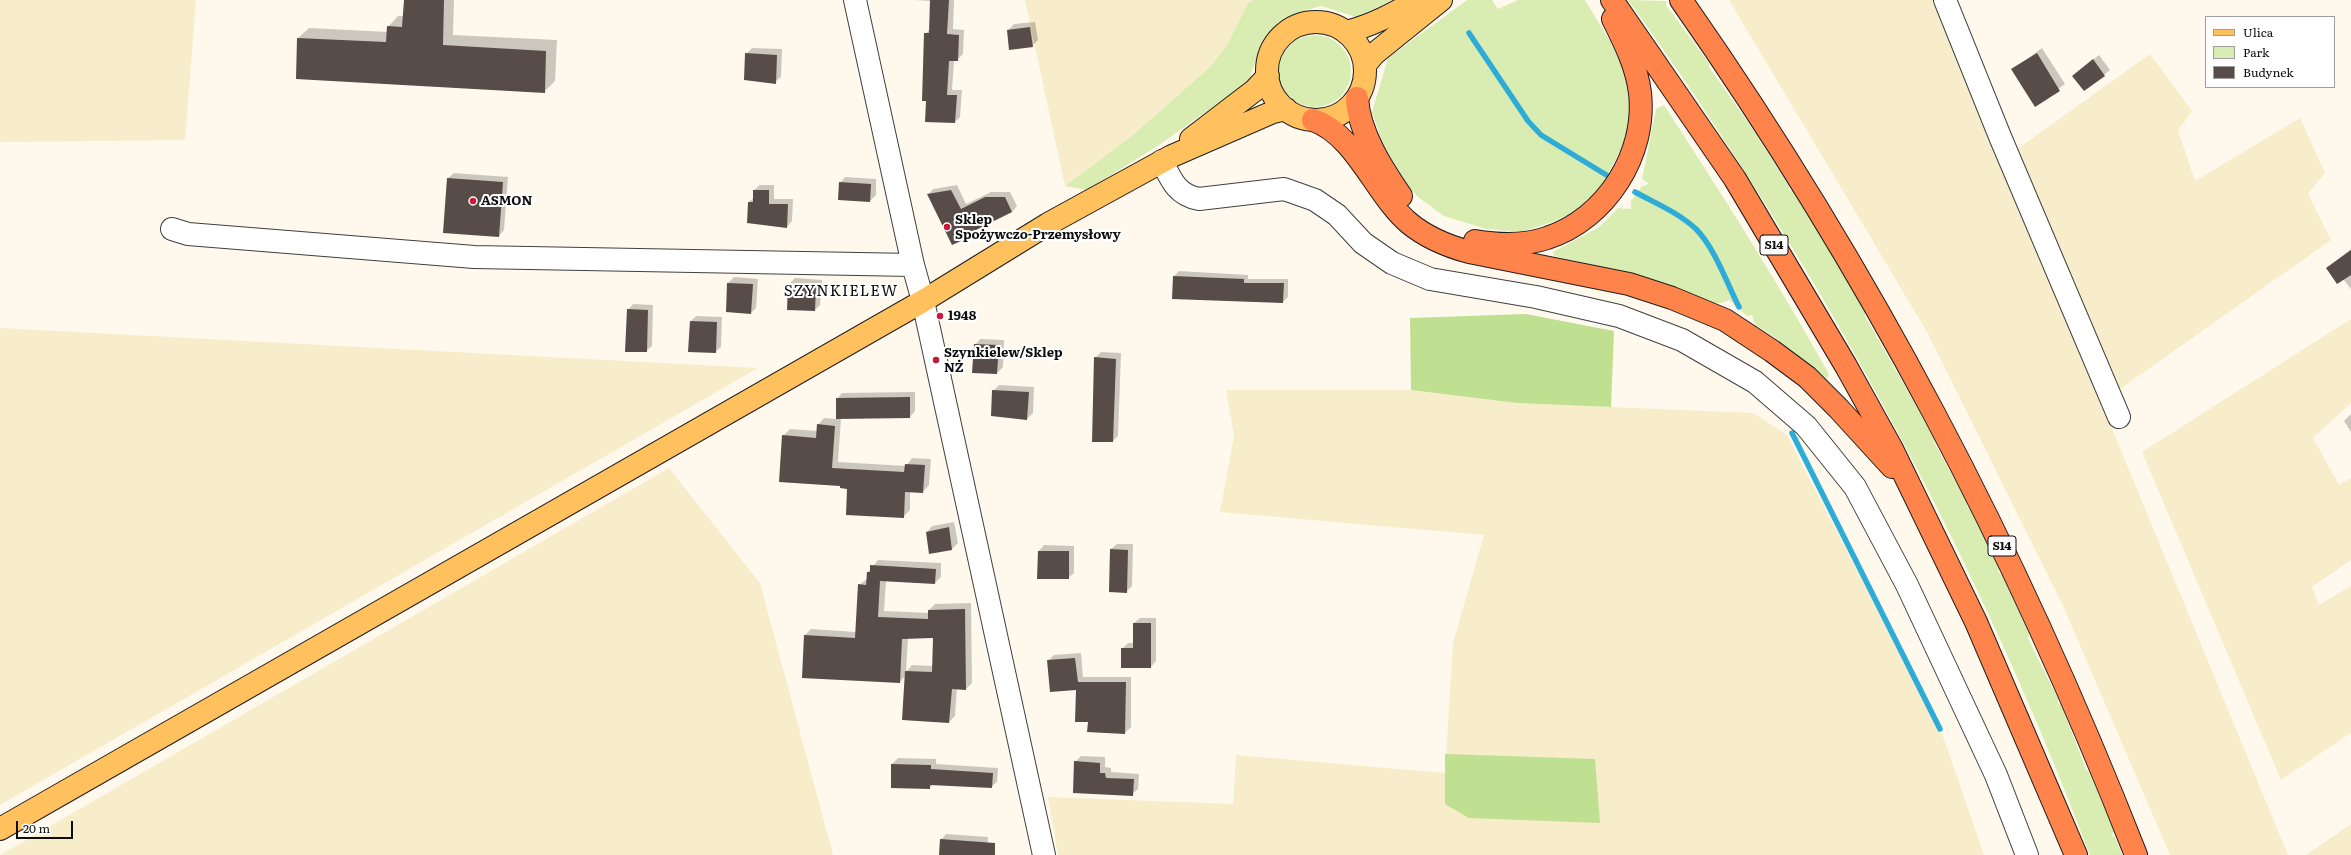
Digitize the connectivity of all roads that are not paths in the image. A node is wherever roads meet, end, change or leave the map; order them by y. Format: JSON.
{"nodes":[{"id":1,"x":855,"y":0,"type":"edge"},
{"id":2,"x":1418,"y":0,"type":"edge"},
{"id":3,"x":1441,"y":0,"type":"edge"},
{"id":4,"x":1604,"y":0,"type":"edge"},
{"id":5,"x":1612,"y":0,"type":"edge"},
{"id":6,"x":1681,"y":0,"type":"edge"},
{"id":7,"x":1945,"y":0,"type":"edge"},
{"id":8,"x":1346,"y":32,"type":"junction"},
{"id":9,"x":1365,"y":65,"type":"junction"},
{"id":10,"x":1268,"y":76,"type":"junction"},
{"id":11,"x":1357,"y":98,"type":"junction"},
{"id":12,"x":1286,"y":110,"type":"junction"},
{"id":13,"x":1313,"y":120,"type":"junction"},
{"id":14,"x":1167,"y":158,"type":"junction"},
{"id":15,"x":172,"y":229,"type":"dead end"},
{"id":16,"x":914,"y":265,"type":"junction"},
{"id":17,"x":923,"y":301,"type":"junction"},
{"id":18,"x":2119,"y":416,"type":"dead end"},
{"id":19,"x":1919,"y":501,"type":"junction"},
{"id":20,"x":0,"y":829,"type":"edge"},
{"id":21,"x":1044,"y":855,"type":"edge"},
{"id":22,"x":2027,"y":855,"type":"edge"},
{"id":23,"x":2076,"y":855,"type":"edge"},
{"id":24,"x":2136,"y":855,"type":"edge"}],
"edges":[{"from":1,"to":16,"type":"street"},
{"from":2,"to":8,"type":"main road"},
{"from":3,"to":9,"type":"main road"},
{"from":4,"to":11,"type":"highway"},
{"from":5,"to":19,"type":"highway","number":"S14"},
{"from":6,"to":24,"type":"highway","number":"S14"},
{"from":7,"to":18,"type":"street"},
{"from":8,"to":9,"type":"main road"},
{"from":8,"to":10,"type":"main road"},
{"from":9,"to":11,"type":"main road"},
{"from":10,"to":12,"type":"main road"},
{"from":10,"to":14,"type":"main road"},
{"from":11,"to":13,"type":"main road"},
{"from":12,"to":13,"type":"main road"},
{"from":12,"to":14,"type":"main road"},
{"from":13,"to":19,"type":"highway"},
{"from":14,"to":17,"type":"main road"},
{"from":14,"to":22,"type":"street"},
{"from":15,"to":16,"type":"street"},
{"from":16,"to":17,"type":"street"},
{"from":17,"to":20,"type":"main road"},
{"from":17,"to":21,"type":"street"},
{"from":19,"to":23,"type":"highway","number":"S14"}]}
